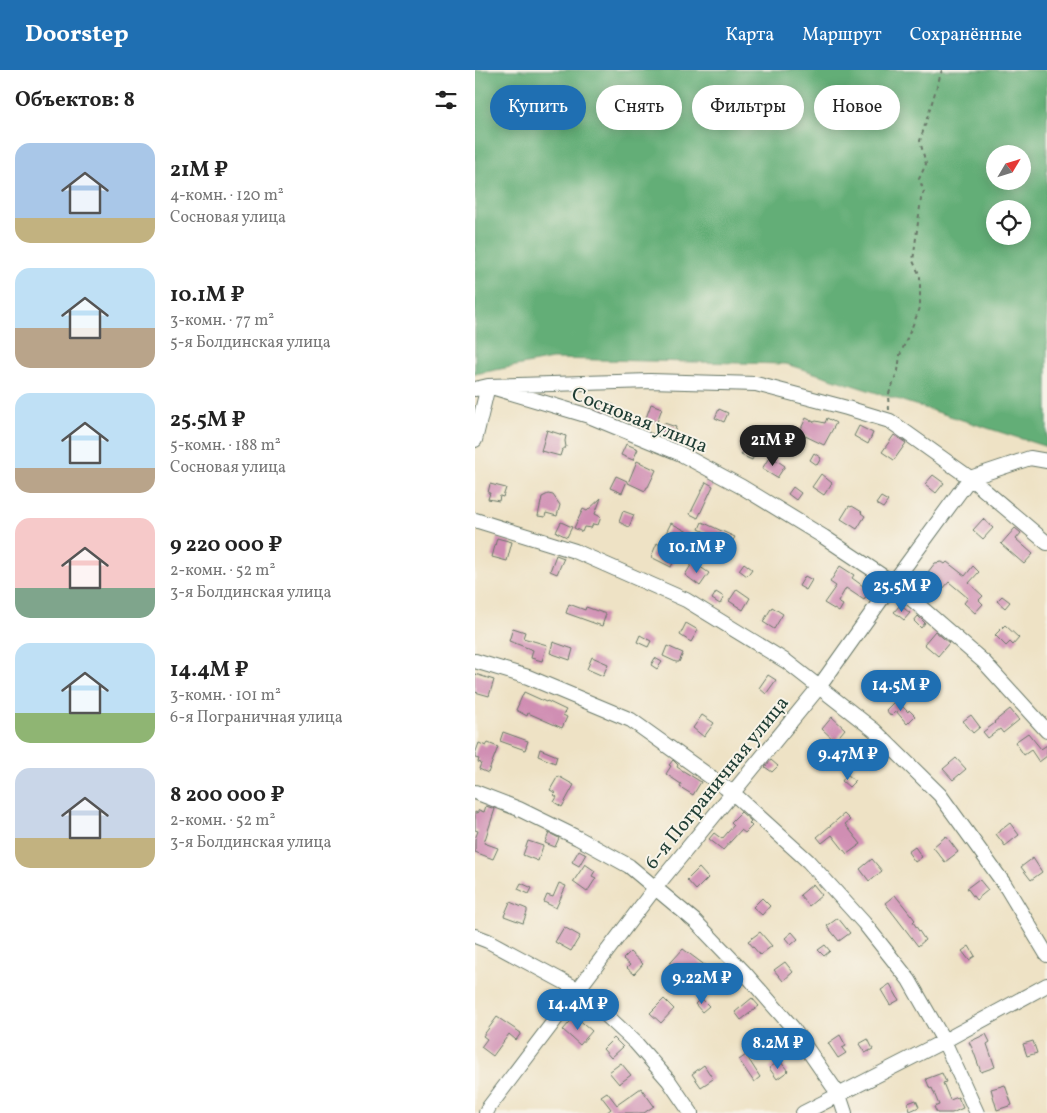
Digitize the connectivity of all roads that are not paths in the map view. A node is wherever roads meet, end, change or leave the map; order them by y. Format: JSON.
{"nodes":[{"id":1,"x":482,"y":388,"type":"edge"},
{"id":2,"x":475,"y":440,"type":"edge"},
{"id":3,"x":1047,"y":462,"type":"edge"},
{"id":4,"x":971,"y":478,"type":"junction"},
{"id":5,"x":475,"y":520,"type":"edge"},
{"id":6,"x":1047,"y":543,"type":"edge"},
{"id":7,"x":893,"y":583,"type":"junction"},
{"id":8,"x":475,"y":661,"type":"edge"},
{"id":9,"x":819,"y":687,"type":"junction"},
{"id":10,"x":1047,"y":731,"type":"edge"},
{"id":11,"x":475,"y":792,"type":"edge"},
{"id":12,"x":733,"y":793,"type":"junction"},
{"id":13,"x":655,"y":888,"type":"junction"},
{"id":14,"x":475,"y":936,"type":"edge"},
{"id":15,"x":1047,"y":955,"type":"edge"},
{"id":16,"x":1047,"y":985,"type":"edge"},
{"id":17,"x":579,"y":990,"type":"junction"},
{"id":18,"x":944,"y":1041,"type":"junction"},
{"id":19,"x":839,"y":1095,"type":"junction"},
{"id":20,"x":487,"y":1110,"type":"edge"},
{"id":21,"x":691,"y":1113,"type":"edge"},
{"id":22,"x":803,"y":1113,"type":"edge"},
{"id":23,"x":845,"y":1113,"type":"edge"},
{"id":24,"x":977,"y":1113,"type":"edge"}],
"edges":[{"from":1,"to":2,"type":"street"},
{"from":1,"to":4,"type":"street"},
{"from":1,"to":7,"type":"street","name":"Сосновая улица"},
{"from":3,"to":4,"type":"street"},
{"from":4,"to":6,"type":"street"},
{"from":4,"to":7,"type":"street","name":"6-я Пограничная улица"},
{"from":5,"to":9,"type":"street"},
{"from":7,"to":9,"type":"street","name":"6-я Пограничная улица"},
{"from":7,"to":10,"type":"street","name":"Сосновая улица"},
{"from":8,"to":12,"type":"street"},
{"from":9,"to":12,"type":"street","name":"6-я Пограничная улица"},
{"from":9,"to":15,"type":"street"},
{"from":11,"to":13,"type":"street"},
{"from":12,"to":13,"type":"street","name":"6-я Пограничная улица"},
{"from":12,"to":18,"type":"street"},
{"from":13,"to":17,"type":"street","name":"6-я Пограничная улица"},
{"from":13,"to":19,"type":"street"},
{"from":14,"to":17,"type":"street"},
{"from":16,"to":18,"type":"street"},
{"from":17,"to":20,"type":"street","name":"6-я Пограничная улица"},
{"from":17,"to":21,"type":"street"},
{"from":18,"to":19,"type":"street"},
{"from":18,"to":24,"type":"street"},
{"from":19,"to":22,"type":"street"},
{"from":19,"to":23,"type":"street"}]}
